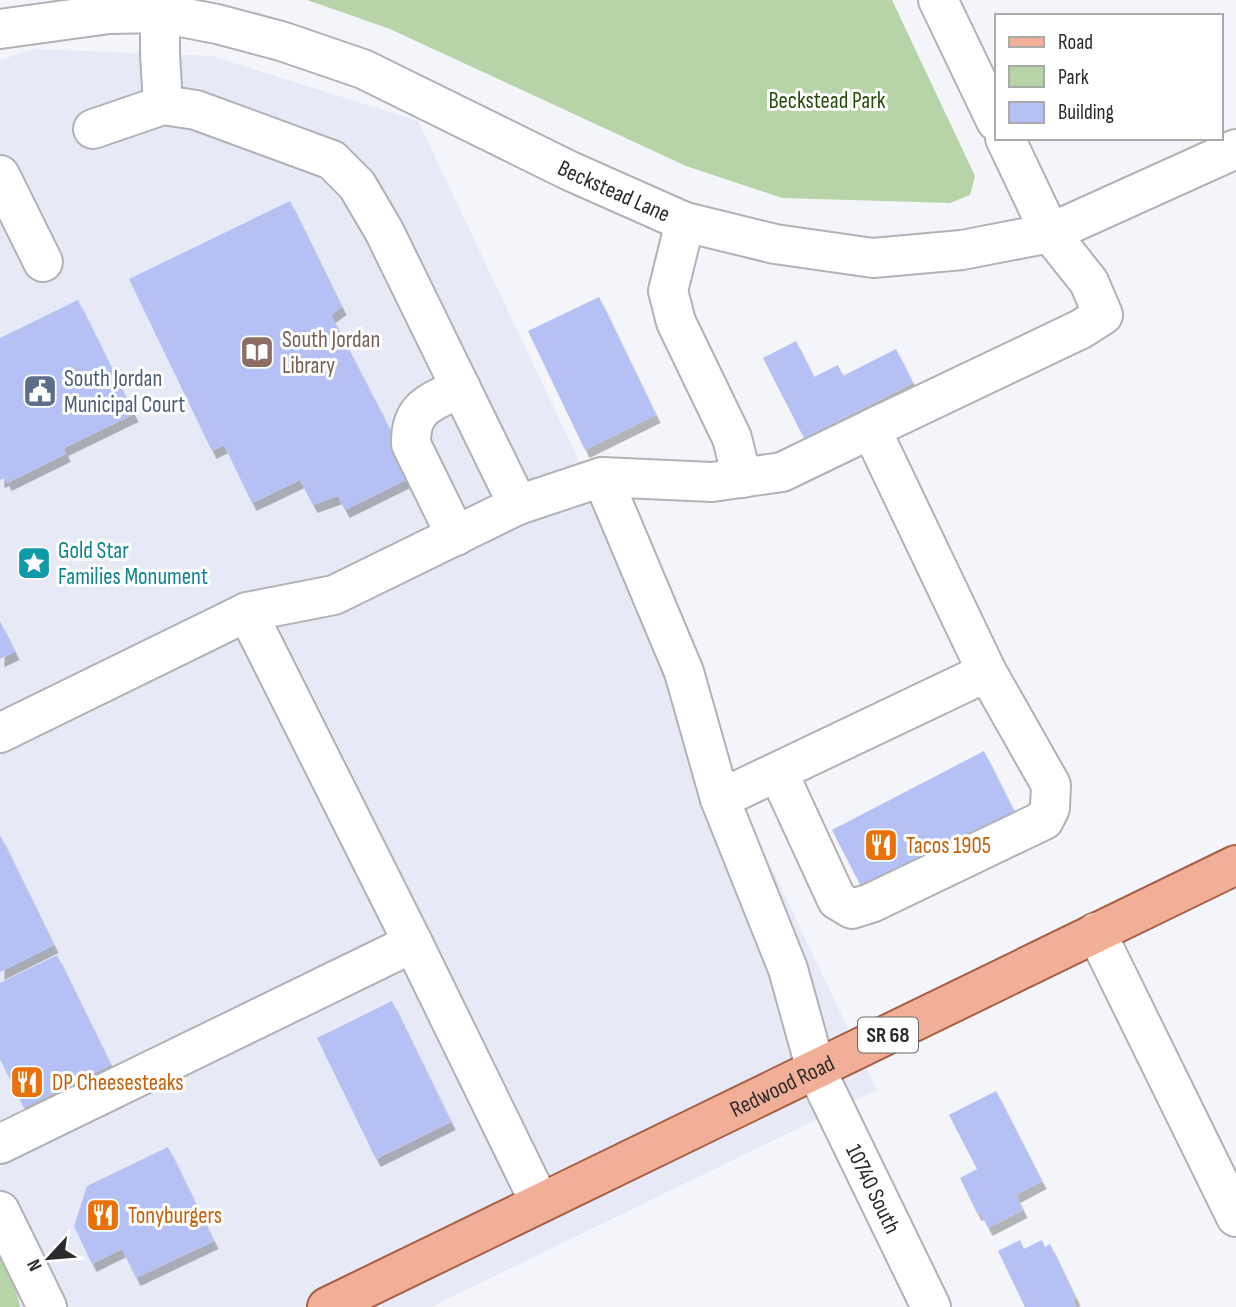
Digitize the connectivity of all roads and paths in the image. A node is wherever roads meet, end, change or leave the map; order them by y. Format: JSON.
{"nodes":[{"id":1,"x":938,"y":0,"type":"edge"},
{"id":2,"x":160,"y":7,"type":"edge"},
{"id":3,"x":0,"y":29,"type":"edge"},
{"id":4,"x":163,"y":105,"type":"junction"},
{"id":5,"x":995,"y":119,"type":"edge"},
{"id":6,"x":93,"y":129,"type":"dead end"},
{"id":7,"x":1006,"y":140,"type":"edge"},
{"id":8,"x":1236,"y":149,"type":"edge"},
{"id":9,"x":0,"y":174,"type":"edge"},
{"id":10,"x":685,"y":222,"type":"junction"},
{"id":11,"x":1050,"y":233,"type":"junction"},
{"id":12,"x":43,"y":262,"type":"dead end"},
{"id":13,"x":461,"y":388,"type":"junction"},
{"id":14,"x":871,"y":429,"type":"junction"},
{"id":15,"x":602,"y":477,"type":"junction"},
{"id":16,"x":741,"y":478,"type":"junction"},
{"id":17,"x":518,"y":505,"type":"junction"},
{"id":18,"x":456,"y":536,"type":"junction"},
{"id":19,"x":247,"y":612,"type":"junction"},
{"id":20,"x":988,"y":672,"type":"junction"},
{"id":21,"x":0,"y":733,"type":"edge"},
{"id":22,"x":778,"y":772,"type":"junction"},
{"id":23,"x":720,"y":799,"type":"junction"},
{"id":24,"x":1236,"y":865,"type":"edge"},
{"id":25,"x":1096,"y":932,"type":"junction"},
{"id":26,"x":413,"y":943,"type":"junction"},
{"id":27,"x":816,"y":1070,"type":"junction"},
{"id":28,"x":0,"y":1144,"type":"edge"},
{"id":29,"x":540,"y":1203,"type":"junction"},
{"id":30,"x":0,"y":1210,"type":"edge"},
{"id":31,"x":1236,"y":1217,"type":"edge"},
{"id":32,"x":47,"y":1307,"type":"edge"},
{"id":33,"x":327,"y":1307,"type":"edge"},
{"id":34,"x":931,"y":1307,"type":"edge"}],
"edges":[{"from":1,"to":5,"type":"street"},
{"from":2,"to":3,"type":"street","name":"Beckstead Lane"},
{"from":2,"to":4,"type":"street"},
{"from":2,"to":10,"type":"street","name":"Beckstead Lane"},
{"from":4,"to":6,"type":"street"},
{"from":4,"to":13,"type":"street"},
{"from":7,"to":11,"type":"street"},
{"from":8,"to":11,"type":"street","name":"Beckstead Lane"},
{"from":9,"to":12,"type":"street"},
{"from":10,"to":11,"type":"street","name":"Beckstead Lane"},
{"from":10,"to":16,"type":"street"},
{"from":11,"to":14,"type":"street"},
{"from":13,"to":17,"type":"street"},
{"from":13,"to":18,"type":"street"},
{"from":14,"to":16,"type":"street"},
{"from":14,"to":20,"type":"street"},
{"from":15,"to":16,"type":"street"},
{"from":15,"to":17,"type":"street"},
{"from":15,"to":23,"type":"street","name":"10740 South"},
{"from":17,"to":18,"type":"street"},
{"from":18,"to":19,"type":"street"},
{"from":19,"to":21,"type":"street"},
{"from":19,"to":26,"type":"street"},
{"from":20,"to":22,"type":"street"},
{"from":20,"to":22,"type":"street"},
{"from":22,"to":23,"type":"street"},
{"from":23,"to":27,"type":"street","name":"10740 South"},
{"from":24,"to":25,"type":"main road","name":"Redwood Road","number":"SR 68"},
{"from":25,"to":27,"type":"main road","name":"Redwood Road","number":"SR 68"},
{"from":25,"to":31,"type":"street"},
{"from":26,"to":28,"type":"street"},
{"from":26,"to":29,"type":"street"},
{"from":27,"to":29,"type":"main road","name":"Redwood Road","number":"SR 68"},
{"from":27,"to":34,"type":"street","name":"10740 South"},
{"from":29,"to":33,"type":"main road","name":"Redwood Road","number":"SR 68"},
{"from":30,"to":32,"type":"street"}]}
